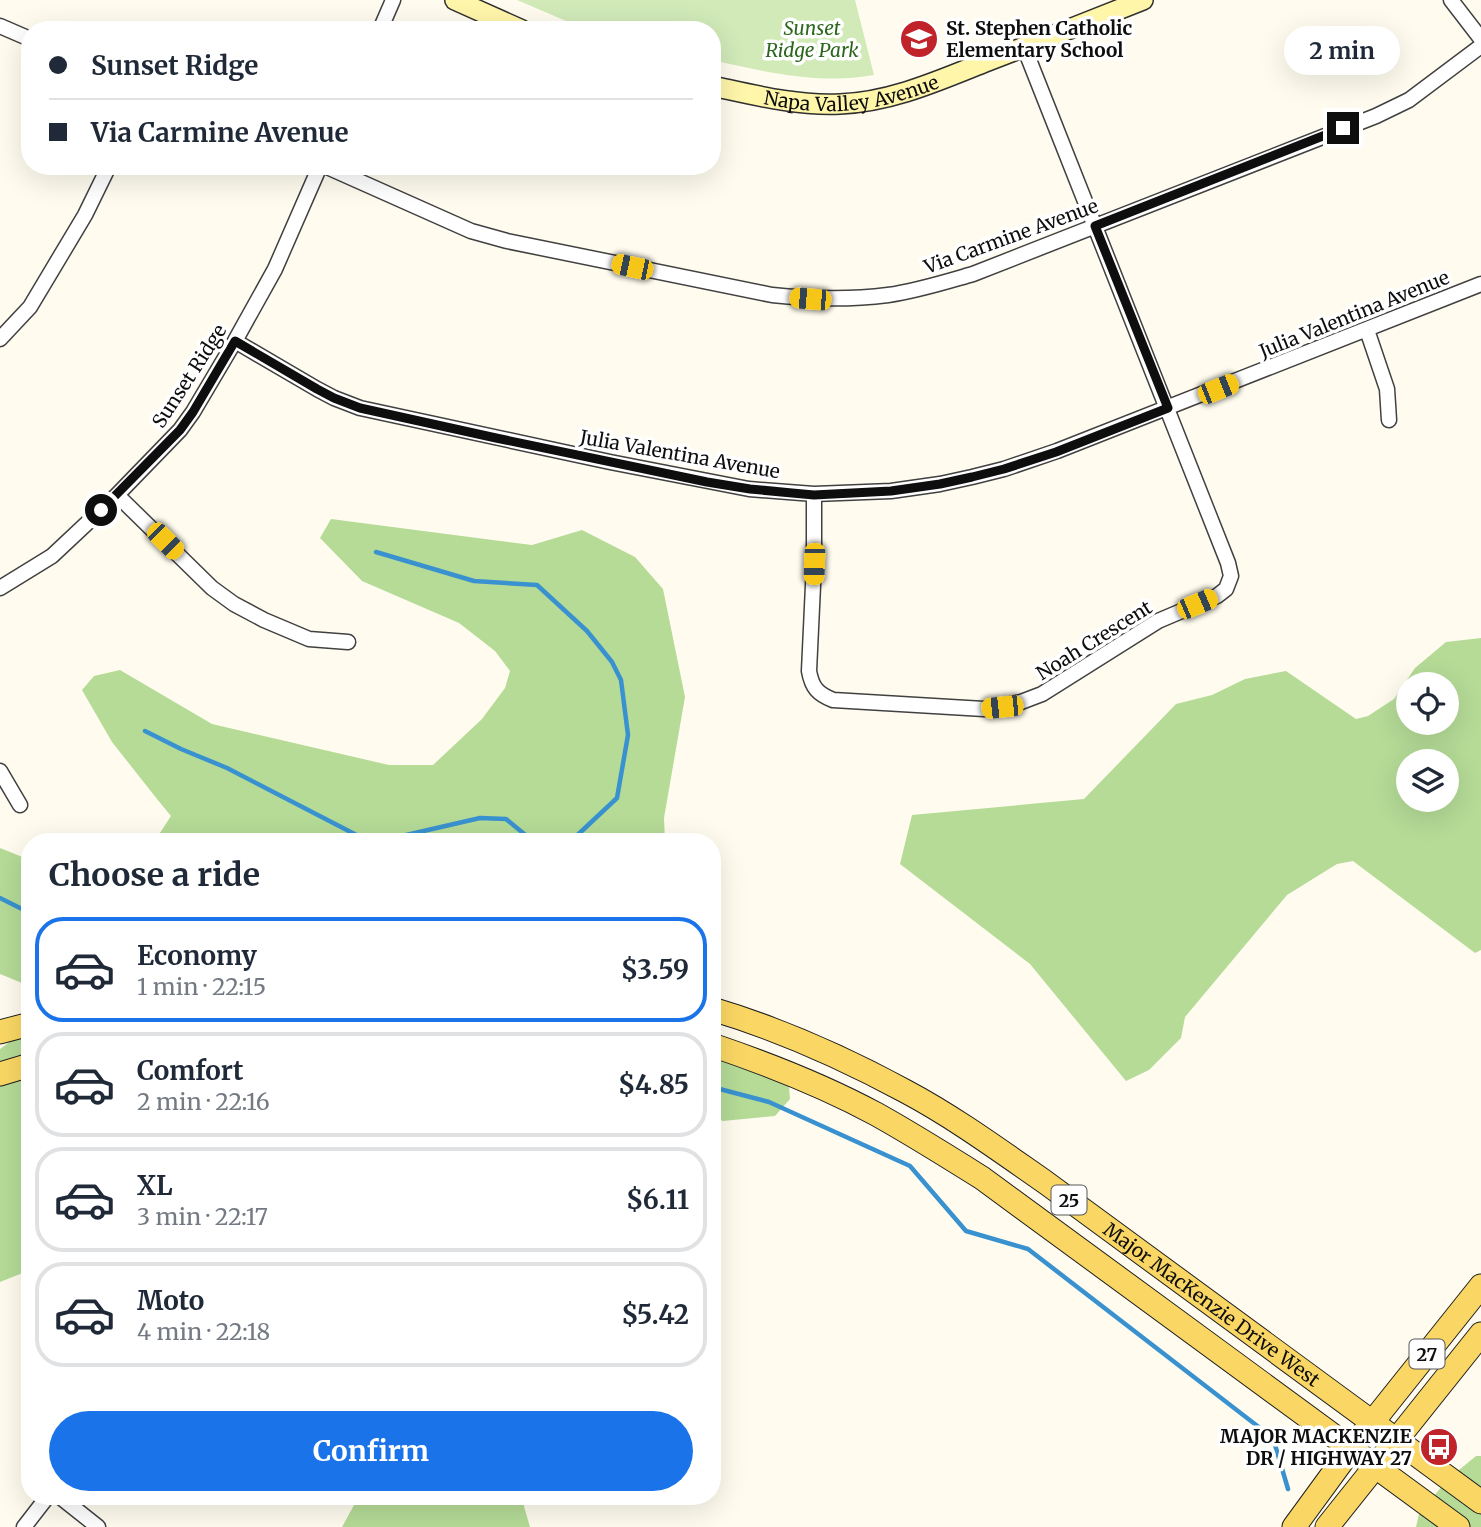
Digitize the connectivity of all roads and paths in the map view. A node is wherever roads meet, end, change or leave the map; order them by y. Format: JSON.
{"nodes":[{"id":1,"x":393,"y":0,"type":"edge"},
{"id":2,"x":455,"y":0,"type":"edge"},
{"id":3,"x":1143,"y":0,"type":"edge"},
{"id":4,"x":1451,"y":0,"type":"edge"},
{"id":5,"x":384,"y":21,"type":"edge"},
{"id":6,"x":502,"y":21,"type":"edge"},
{"id":7,"x":0,"y":26,"type":"edge"},
{"id":8,"x":21,"y":35,"type":"edge"},
{"id":9,"x":1481,"y":39,"type":"edge"},
{"id":10,"x":1481,"y":46,"type":"edge"},
{"id":11,"x":1024,"y":47,"type":"junction"},
{"id":12,"x":721,"y":88,"type":"edge"},
{"id":13,"x":105,"y":175,"type":"edge"},
{"id":14,"x":319,"y":175,"type":"edge"},
{"id":15,"x":343,"y":175,"type":"edge"},
{"id":16,"x":1095,"y":226,"type":"junction"},
{"id":17,"x":1481,"y":284,"type":"edge"},
{"id":18,"x":1367,"y":330,"type":"junction"},
{"id":19,"x":0,"y":339,"type":"edge"},
{"id":20,"x":235,"y":341,"type":"junction"},
{"id":21,"x":1168,"y":408,"type":"junction"},
{"id":22,"x":1389,"y":420,"type":"dead end"},
{"id":23,"x":117,"y":495,"type":"junction"},
{"id":24,"x":814,"y":495,"type":"junction"},
{"id":25,"x":0,"y":588,"type":"edge"},
{"id":26,"x":348,"y":642,"type":"dead end"},
{"id":27,"x":0,"y":771,"type":"edge"},
{"id":28,"x":20,"y":806,"type":"dead end"},
{"id":29,"x":721,"y":1012,"type":"edge"},
{"id":30,"x":21,"y":1026,"type":"edge"},
{"id":31,"x":0,"y":1032,"type":"edge"},
{"id":32,"x":721,"y":1048,"type":"edge"},
{"id":33,"x":21,"y":1068,"type":"edge"},
{"id":34,"x":0,"y":1074,"type":"edge"},
{"id":35,"x":1481,"y":1286,"type":"edge"},
{"id":36,"x":1481,"y":1334,"type":"edge"},
{"id":37,"x":1373,"y":1422,"type":"junction"},
{"id":38,"x":1397,"y":1440,"type":"junction"},
{"id":39,"x":1352,"y":1449,"type":"junction"},
{"id":40,"x":1376,"y":1468,"type":"junction"},
{"id":41,"x":1481,"y":1502,"type":"edge"},
{"id":42,"x":41,"y":1505,"type":"edge"},
{"id":43,"x":71,"y":1505,"type":"edge"},
{"id":44,"x":24,"y":1527,"type":"edge"},
{"id":45,"x":98,"y":1527,"type":"edge"},
{"id":46,"x":1294,"y":1527,"type":"edge"},
{"id":47,"x":1327,"y":1527,"type":"edge"},
{"id":48,"x":1458,"y":1527,"type":"edge"}],
"edges":[{"from":1,"to":5,"type":"street"},
{"from":2,"to":6,"type":"street"},
{"from":3,"to":11,"type":"street","name":"Napa Valley Avenue"},
{"from":4,"to":9,"type":"street"},
{"from":7,"to":8,"type":"street"},
{"from":10,"to":16,"type":"street","name":"Via Carmine Avenue"},
{"from":11,"to":12,"type":"street","name":"Napa Valley Avenue"},
{"from":11,"to":16,"type":"street"},
{"from":13,"to":19,"type":"street"},
{"from":14,"to":20,"type":"street","name":"Sunset Ridge"},
{"from":15,"to":16,"type":"street","name":"Via Carmine Avenue"},
{"from":16,"to":21,"type":"street"},
{"from":17,"to":18,"type":"street","name":"Julia Valentina Avenue"},
{"from":18,"to":21,"type":"street","name":"Julia Valentina Avenue"},
{"from":18,"to":22,"type":"street"},
{"from":20,"to":23,"type":"street","name":"Sunset Ridge"},
{"from":20,"to":24,"type":"street","name":"Julia Valentina Avenue"},
{"from":21,"to":24,"type":"street","name":"Julia Valentina Avenue"},
{"from":21,"to":24,"type":"street","name":"Noah Crescent"},
{"from":23,"to":25,"type":"street","name":"Sunset Ridge"},
{"from":23,"to":26,"type":"street"},
{"from":27,"to":28,"type":"street"},
{"from":29,"to":37,"type":"main road","name":"Major MacKenzie Drive West","number":"25"},
{"from":30,"to":31,"type":"main road"},
{"from":32,"to":39,"type":"main road","name":"Major MacKenzie Drive West","number":"25"},
{"from":33,"to":34,"type":"main road"},
{"from":35,"to":37,"type":"main road","number":"27"},
{"from":36,"to":38,"type":"main road","number":"27"},
{"from":37,"to":38,"type":"main road","name":"Major MacKenzie Drive West","number":"25"},
{"from":37,"to":39,"type":"main road","number":"27"},
{"from":38,"to":40,"type":"main road","number":"27"},
{"from":38,"to":41,"type":"main road","name":"Major MacKenzie Drive West","number":"25"},
{"from":39,"to":40,"type":"main road","name":"Major MacKenzie Drive West","number":"25"},
{"from":39,"to":46,"type":"main road","number":"27"},
{"from":40,"to":47,"type":"main road","number":"27"},
{"from":40,"to":48,"type":"main road","name":"Major MacKenzie Drive West","number":"25"},
{"from":42,"to":44,"type":"street"},
{"from":43,"to":45,"type":"street"}]}
